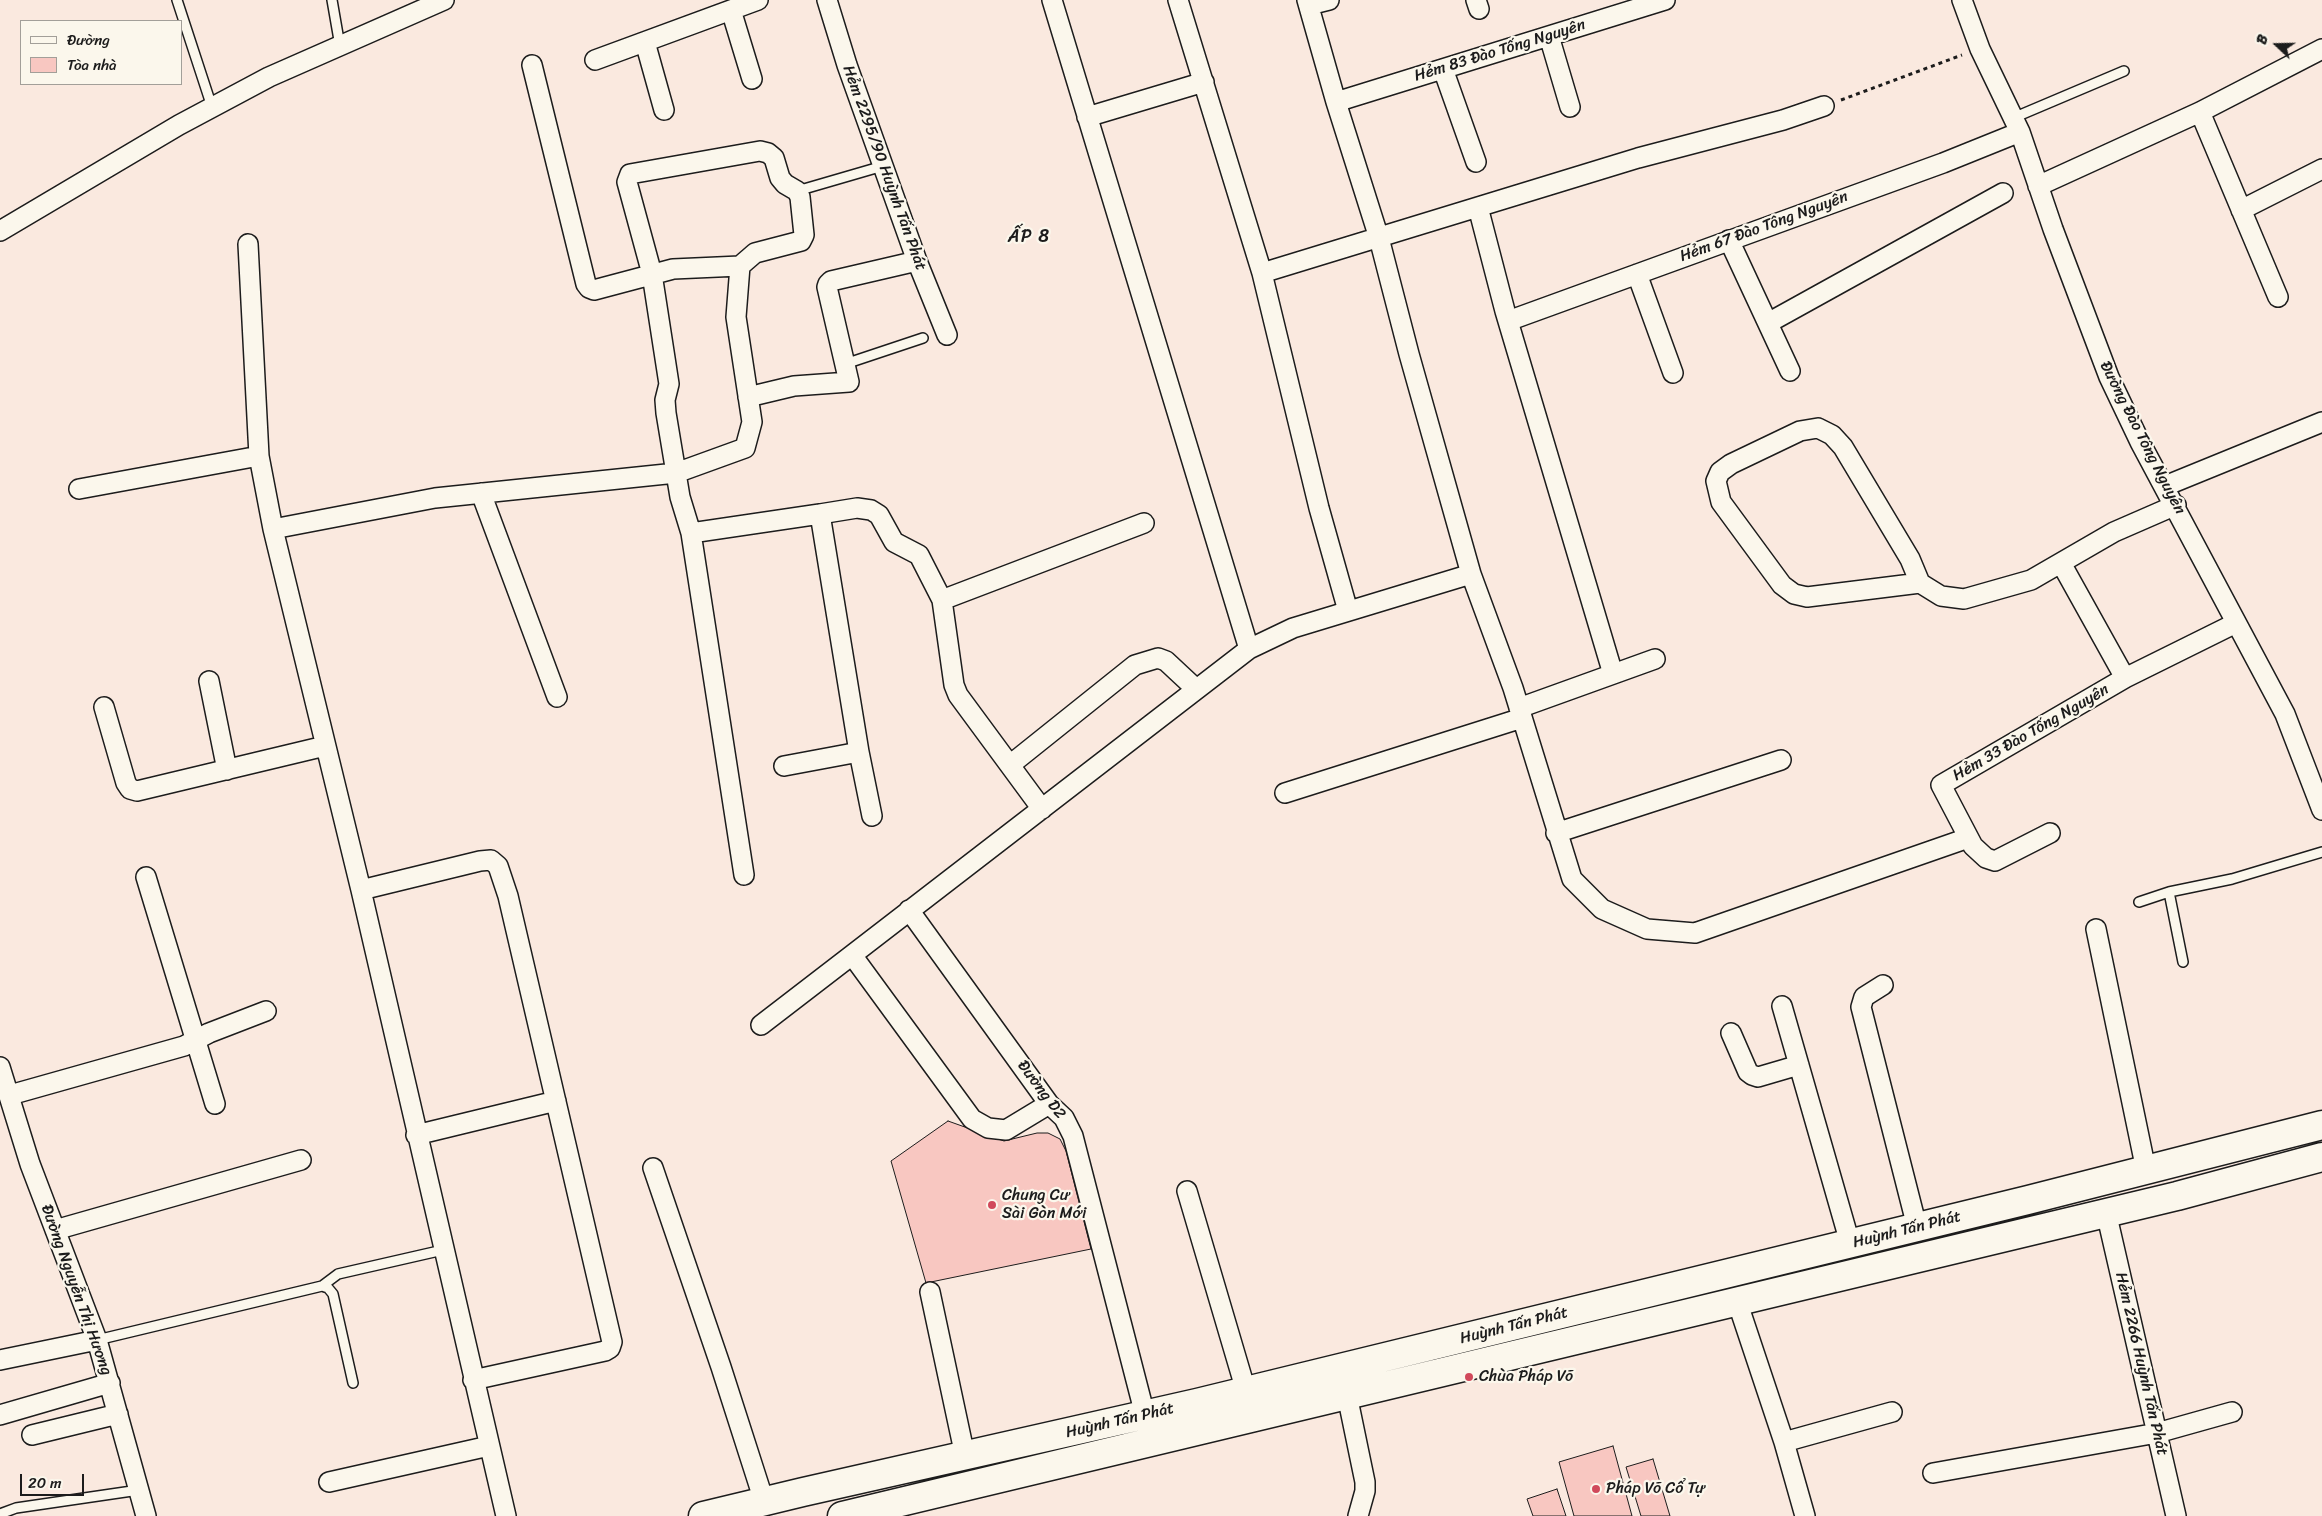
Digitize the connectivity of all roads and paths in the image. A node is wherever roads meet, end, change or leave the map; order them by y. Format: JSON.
{"nodes":[{"id":1,"x":177,"y":0,"type":"edge"},
{"id":2,"x":332,"y":0,"type":"edge"},
{"id":3,"x":444,"y":0,"type":"edge"},
{"id":4,"x":758,"y":0,"type":"edge"},
{"id":5,"x":827,"y":0,"type":"edge"},
{"id":6,"x":1052,"y":0,"type":"edge"},
{"id":7,"x":1178,"y":0,"type":"edge"},
{"id":8,"x":1329,"y":0,"type":"edge"},
{"id":9,"x":1665,"y":0,"type":"edge"},
{"id":10,"x":1962,"y":0,"type":"edge"},
{"id":11,"x":1308,"y":2,"type":"edge"},
{"id":12,"x":730,"y":10,"type":"junction"},
{"id":13,"x":1549,"y":36,"type":"junction"},
{"id":14,"x":645,"y":42,"type":"junction"},
{"id":15,"x":340,"y":46,"type":"junction"},
{"id":16,"x":1980,"y":49,"type":"junction"},
{"id":17,"x":2322,"y":49,"type":"edge"},
{"id":18,"x":595,"y":60,"type":"dead end"},
{"id":19,"x":532,"y":65,"type":"dead end"},
{"id":20,"x":1443,"y":69,"type":"junction"},
{"id":21,"x":2124,"y":71,"type":"dead end"},
{"id":22,"x":752,"y":79,"type":"dead end"},
{"id":23,"x":1204,"y":82,"type":"junction"},
{"id":24,"x":1336,"y":102,"type":"junction"},
{"id":25,"x":1824,"y":106,"type":"joint"},
{"id":26,"x":212,"y":107,"type":"junction"},
{"id":27,"x":1570,"y":107,"type":"dead end"},
{"id":28,"x":664,"y":110,"type":"dead end"},
{"id":29,"x":2200,"y":112,"type":"junction"},
{"id":30,"x":1087,"y":117,"type":"junction"},
{"id":31,"x":2016,"y":125,"type":"junction"},
{"id":32,"x":1476,"y":162,"type":"dead end"},
{"id":33,"x":883,"y":166,"type":"junction"},
{"id":34,"x":2322,"y":169,"type":"edge"},
{"id":35,"x":2038,"y":186,"type":"junction"},
{"id":36,"x":797,"y":191,"type":"junction"},
{"id":37,"x":2003,"y":193,"type":"dead end"},
{"id":38,"x":1478,"y":207,"type":"junction"},
{"id":39,"x":2241,"y":210,"type":"junction"},
{"id":40,"x":0,"y":230,"type":"edge"},
{"id":41,"x":1379,"y":238,"type":"junction"},
{"id":42,"x":1729,"y":240,"type":"junction"},
{"id":43,"x":248,"y":244,"type":"dead end"},
{"id":44,"x":917,"y":261,"type":"junction"},
{"id":45,"x":740,"y":266,"type":"junction"},
{"id":46,"x":1262,"y":273,"type":"junction"},
{"id":47,"x":652,"y":274,"type":"junction"},
{"id":48,"x":1637,"y":274,"type":"junction"},
{"id":49,"x":2278,"y":297,"type":"dead end"},
{"id":50,"x":1508,"y":321,"type":"junction"},
{"id":51,"x":1768,"y":323,"type":"junction"},
{"id":52,"x":947,"y":335,"type":"dead end"},
{"id":53,"x":923,"y":338,"type":"dead end"},
{"id":54,"x":845,"y":364,"type":"junction"},
{"id":55,"x":1790,"y":371,"type":"dead end"},
{"id":56,"x":1673,"y":373,"type":"dead end"},
{"id":57,"x":748,"y":397,"type":"junction"},
{"id":58,"x":2322,"y":422,"type":"edge"},
{"id":59,"x":259,"y":456,"type":"junction"},
{"id":60,"x":676,"y":473,"type":"junction"},
{"id":61,"x":2165,"y":486,"type":"junction"},
{"id":62,"x":79,"y":489,"type":"dead end"},
{"id":63,"x":481,"y":493,"type":"junction"},
{"id":64,"x":2176,"y":505,"type":"junction"},
{"id":65,"x":820,"y":514,"type":"junction"},
{"id":66,"x":1144,"y":523,"type":"dead end"},
{"id":67,"x":273,"y":529,"type":"junction"},
{"id":68,"x":691,"y":533,"type":"junction"},
{"id":69,"x":2061,"y":563,"type":"junction"},
{"id":70,"x":1471,"y":574,"type":"junction"},
{"id":71,"x":1920,"y":583,"type":"junction"},
{"id":72,"x":942,"y":600,"type":"junction"},
{"id":73,"x":1348,"y":611,"type":"junction"},
{"id":74,"x":2236,"y":623,"type":"junction"},
{"id":75,"x":1249,"y":649,"type":"junction"},
{"id":76,"x":1655,"y":659,"type":"dead end"},
{"id":77,"x":1614,"y":674,"type":"junction"},
{"id":78,"x":2125,"y":678,"type":"junction"},
{"id":79,"x":209,"y":682,"type":"dead end"},
{"id":80,"x":1196,"y":689,"type":"junction"},
{"id":81,"x":557,"y":697,"type":"dead end"},
{"id":82,"x":104,"y":707,"type":"dead end"},
{"id":83,"x":1521,"y":713,"type":"junction"},
{"id":84,"x":325,"y":746,"type":"junction"},
{"id":85,"x":859,"y":752,"type":"junction"},
{"id":86,"x":1781,"y":760,"type":"dead end"},
{"id":87,"x":1010,"y":765,"type":"junction"},
{"id":88,"x":784,"y":766,"type":"dead end"},
{"id":89,"x":227,"y":770,"type":"junction"},
{"id":90,"x":1285,"y":794,"type":"dead end"},
{"id":91,"x":1042,"y":809,"type":"junction"},
{"id":92,"x":2322,"y":810,"type":"edge"},
{"id":93,"x":872,"y":816,"type":"dead end"},
{"id":94,"x":1556,"y":833,"type":"junction"},
{"id":95,"x":2050,"y":833,"type":"dead end"},
{"id":96,"x":1968,"y":838,"type":"junction"},
{"id":97,"x":2322,"y":852,"type":"edge"},
{"id":98,"x":744,"y":875,"type":"dead end"},
{"id":99,"x":146,"y":877,"type":"dead end"},
{"id":100,"x":361,"y":890,"type":"junction"},
{"id":101,"x":2169,"y":892,"type":"junction"},
{"id":102,"x":2139,"y":902,"type":"dead end"},
{"id":103,"x":910,"y":910,"type":"junction"},
{"id":104,"x":2096,"y":929,"type":"dead end"},
{"id":105,"x":852,"y":955,"type":"junction"},
{"id":106,"x":2183,"y":962,"type":"dead end"},
{"id":107,"x":1883,"y":985,"type":"dead end"},
{"id":108,"x":1782,"y":1006,"type":"dead end"},
{"id":109,"x":266,"y":1011,"type":"dead end"},
{"id":110,"x":761,"y":1025,"type":"dead end"},
{"id":111,"x":1731,"y":1033,"type":"dead end"},
{"id":112,"x":195,"y":1041,"type":"junction"},
{"id":113,"x":1799,"y":1065,"type":"junction"},
{"id":114,"x":0,"y":1067,"type":"edge"},
{"id":115,"x":10,"y":1095,"type":"junction"},
{"id":116,"x":556,"y":1101,"type":"junction"},
{"id":117,"x":215,"y":1104,"type":"dead end"},
{"id":118,"x":1049,"y":1104,"type":"junction"},
{"id":119,"x":2322,"y":1125,"type":"edge"},
{"id":120,"x":416,"y":1135,"type":"junction"},
{"id":121,"x":2322,"y":1157,"type":"edge"},
{"id":122,"x":300,"y":1160,"type":"dead end"},
{"id":123,"x":653,"y":1168,"type":"dead end"},
{"id":124,"x":2146,"y":1170,"type":"junction"},
{"id":125,"x":1187,"y":1191,"type":"dead end"},
{"id":126,"x":2106,"y":1212,"type":"junction"},
{"id":127,"x":1917,"y":1227,"type":"junction"},
{"id":128,"x":55,"y":1230,"type":"junction"},
{"id":129,"x":1850,"y":1244,"type":"junction"},
{"id":130,"x":443,"y":1250,"type":"junction"},
{"id":131,"x":322,"y":1286,"type":"junction"},
{"id":132,"x":930,"y":1292,"type":"dead end"},
{"id":133,"x":1736,"y":1301,"type":"junction"},
{"id":134,"x":1520,"y":1324,"type":"junction"},
{"id":135,"x":98,"y":1340,"type":"junction"},
{"id":136,"x":1526,"y":1352,"type":"junction"},
{"id":137,"x":0,"y":1360,"type":"edge"},
{"id":138,"x":473,"y":1380,"type":"junction"},
{"id":139,"x":110,"y":1383,"type":"junction"},
{"id":140,"x":354,"y":1383,"type":"dead end"},
{"id":141,"x":1246,"y":1391,"type":"junction"},
{"id":142,"x":1348,"y":1395,"type":"junction"},
{"id":143,"x":1892,"y":1412,"type":"dead end"},
{"id":144,"x":2232,"y":1412,"type":"dead end"},
{"id":145,"x":118,"y":1414,"type":"junction"},
{"id":146,"x":0,"y":1415,"type":"edge"},
{"id":147,"x":1145,"y":1415,"type":"junction"},
{"id":148,"x":2157,"y":1433,"type":"junction"},
{"id":149,"x":32,"y":1435,"type":"dead end"},
{"id":150,"x":1784,"y":1442,"type":"junction"},
{"id":151,"x":489,"y":1446,"type":"junction"},
{"id":152,"x":965,"y":1456,"type":"junction"},
{"id":153,"x":1933,"y":1473,"type":"dead end"},
{"id":154,"x":329,"y":1482,"type":"dead end"},
{"id":155,"x":139,"y":1490,"type":"junction"},
{"id":156,"x":764,"y":1501,"type":"junction"},
{"id":157,"x":0,"y":1514,"type":"edge"},
{"id":158,"x":146,"y":1516,"type":"edge"},
{"id":159,"x":506,"y":1516,"type":"edge"},
{"id":160,"x":703,"y":1516,"type":"edge"},
{"id":161,"x":842,"y":1516,"type":"edge"},
{"id":162,"x":1358,"y":1516,"type":"edge"},
{"id":163,"x":1805,"y":1516,"type":"edge"},
{"id":164,"x":2176,"y":1516,"type":"edge"}],
"edges":[{"from":1,"to":26,"type":"lane"},
{"from":2,"to":15,"type":"lane"},
{"from":3,"to":15,"type":"street"},
{"from":4,"to":12,"type":"street"},
{"from":5,"to":33,"type":"street","name":"Hẻm 2295/90 Huỳnh Tấn Phát"},
{"from":6,"to":30,"type":"street"},
{"from":7,"to":23,"type":"street"},
{"from":8,"to":11,"type":"street"},
{"from":9,"to":13,"type":"street","name":"Hẻm 83 Đào Tống Nguyên"},
{"from":10,"to":16,"type":"street","name":"Đường Đào Tông Nguyên"},
{"from":11,"to":24,"type":"street"},
{"from":12,"to":14,"type":"street"},
{"from":12,"to":22,"type":"street"},
{"from":13,"to":20,"type":"street","name":"Hẻm 83 Đào Tống Nguyên"},
{"from":13,"to":27,"type":"street"},
{"from":14,"to":18,"type":"street"},
{"from":14,"to":28,"type":"street"},
{"from":15,"to":26,"type":"street"},
{"from":16,"to":25,"type":"path"},
{"from":16,"to":31,"type":"street","name":"Đường Đào Tông Nguyên"},
{"from":17,"to":29,"type":"street"},
{"from":19,"to":47,"type":"street"},
{"from":20,"to":24,"type":"street","name":"Hẻm 83 Đào Tống Nguyên"},
{"from":20,"to":32,"type":"street"},
{"from":21,"to":31,"type":"lane"},
{"from":23,"to":30,"type":"street"},
{"from":23,"to":46,"type":"street"},
{"from":24,"to":41,"type":"street"},
{"from":25,"to":38,"type":"street"},
{"from":26,"to":40,"type":"street"},
{"from":29,"to":35,"type":"street"},
{"from":29,"to":39,"type":"street"},
{"from":30,"to":75,"type":"street"},
{"from":31,"to":35,"type":"street","name":"Đường Đào Tông Nguyên"},
{"from":31,"to":42,"type":"street","name":"Hẻm 67 Đào Tông Nguyên"},
{"from":33,"to":36,"type":"lane"},
{"from":33,"to":44,"type":"street","name":"Hẻm 2295/90 Huỳnh Tấn Phát"},
{"from":34,"to":39,"type":"street"},
{"from":35,"to":61,"type":"street","name":"Đường Đào Tông Nguyên"},
{"from":36,"to":45,"type":"street"},
{"from":36,"to":47,"type":"street"},
{"from":37,"to":51,"type":"street"},
{"from":38,"to":41,"type":"street"},
{"from":38,"to":50,"type":"street"},
{"from":39,"to":49,"type":"street"},
{"from":41,"to":46,"type":"street"},
{"from":41,"to":70,"type":"street"},
{"from":42,"to":48,"type":"street","name":"Hẻm 67 Đào Tông Nguyên"},
{"from":42,"to":51,"type":"street"},
{"from":43,"to":59,"type":"street"},
{"from":44,"to":52,"type":"street","name":"Hẻm 2295/90 Huỳnh Tấn Phát"},
{"from":44,"to":54,"type":"street"},
{"from":45,"to":47,"type":"street"},
{"from":45,"to":57,"type":"street"},
{"from":46,"to":73,"type":"street"},
{"from":47,"to":60,"type":"street"},
{"from":48,"to":50,"type":"street","name":"Hẻm 67 Đào Tông Nguyên"},
{"from":48,"to":56,"type":"street"},
{"from":50,"to":77,"type":"street"},
{"from":51,"to":55,"type":"street"},
{"from":53,"to":54,"type":"lane"},
{"from":54,"to":57,"type":"street"},
{"from":57,"to":60,"type":"street"},
{"from":58,"to":61,"type":"street"},
{"from":59,"to":62,"type":"street"},
{"from":59,"to":67,"type":"street"},
{"from":60,"to":63,"type":"street"},
{"from":60,"to":68,"type":"street"},
{"from":61,"to":64,"type":"street","name":"Đường Đào Tông Nguyên"},
{"from":63,"to":67,"type":"street"},
{"from":63,"to":81,"type":"street"},
{"from":64,"to":69,"type":"street"},
{"from":64,"to":74,"type":"street","name":"Đường Đào Tông Nguyên"},
{"from":65,"to":68,"type":"street"},
{"from":65,"to":72,"type":"street"},
{"from":65,"to":85,"type":"street"},
{"from":66,"to":72,"type":"street"},
{"from":67,"to":84,"type":"street"},
{"from":68,"to":98,"type":"street"},
{"from":69,"to":71,"type":"street"},
{"from":69,"to":78,"type":"street"},
{"from":70,"to":73,"type":"street"},
{"from":70,"to":83,"type":"street"},
{"from":71,"to":71,"type":"street"},
{"from":72,"to":87,"type":"street"},
{"from":73,"to":75,"type":"street"},
{"from":74,"to":78,"type":"street","name":"Hẻm 33 Đào Tống Nguyên"},
{"from":74,"to":92,"type":"street","name":"Đường Đào Tông Nguyên"},
{"from":75,"to":80,"type":"street"},
{"from":76,"to":77,"type":"street"},
{"from":77,"to":83,"type":"street"},
{"from":78,"to":96,"type":"street","name":"Hẻm 33 Đào Tống Nguyên"},
{"from":79,"to":89,"type":"street"},
{"from":80,"to":87,"type":"street"},
{"from":80,"to":91,"type":"street"},
{"from":82,"to":89,"type":"street"},
{"from":83,"to":90,"type":"street"},
{"from":83,"to":94,"type":"street"},
{"from":84,"to":89,"type":"street"},
{"from":84,"to":100,"type":"street"},
{"from":85,"to":88,"type":"street"},
{"from":85,"to":93,"type":"street"},
{"from":86,"to":94,"type":"street"},
{"from":87,"to":91,"type":"street"},
{"from":91,"to":103,"type":"street"},
{"from":94,"to":96,"type":"street"},
{"from":95,"to":96,"type":"street","name":"Hẻm 33 Đào Tống Nguyên"},
{"from":97,"to":101,"type":"lane"},
{"from":99,"to":112,"type":"street"},
{"from":100,"to":116,"type":"street"},
{"from":100,"to":120,"type":"street"},
{"from":101,"to":102,"type":"lane"},
{"from":101,"to":106,"type":"lane"},
{"from":103,"to":105,"type":"street"},
{"from":103,"to":118,"type":"street","name":"Đường D2"},
{"from":104,"to":124,"type":"street"},
{"from":105,"to":110,"type":"street"},
{"from":105,"to":118,"type":"street"},
{"from":107,"to":127,"type":"street"},
{"from":108,"to":113,"type":"street"},
{"from":109,"to":112,"type":"street"},
{"from":111,"to":113,"type":"street"},
{"from":112,"to":115,"type":"street"},
{"from":112,"to":117,"type":"street"},
{"from":113,"to":129,"type":"street"},
{"from":114,"to":115,"type":"street","name":"Đường Nguyễn Thị Hương"},
{"from":115,"to":128,"type":"street","name":"Đường Nguyễn Thị Hương"},
{"from":116,"to":120,"type":"street"},
{"from":116,"to":138,"type":"street"},
{"from":118,"to":147,"type":"street","name":"Đường D2"},
{"from":119,"to":124,"type":"main road","name":"Huỳnh Tấn Phát"},
{"from":120,"to":130,"type":"street"},
{"from":121,"to":126,"type":"main road","name":"Huỳnh Tấn Phát"},
{"from":122,"to":128,"type":"street"},
{"from":123,"to":156,"type":"street"},
{"from":124,"to":127,"type":"main road","name":"Huỳnh Tấn Phát"},
{"from":125,"to":141,"type":"street"},
{"from":126,"to":133,"type":"main road","name":"Huỳnh Tấn Phát"},
{"from":126,"to":148,"type":"street","name":"Hẻm 2266 Huỳnh Tấn Phát"},
{"from":127,"to":129,"type":"main road","name":"Huỳnh Tấn Phát"},
{"from":128,"to":135,"type":"street","name":"Đường Nguyễn Thị Hương"},
{"from":129,"to":134,"type":"main road","name":"Huỳnh Tấn Phát"},
{"from":130,"to":131,"type":"lane"},
{"from":130,"to":138,"type":"street"},
{"from":131,"to":135,"type":"lane"},
{"from":131,"to":140,"type":"lane"},
{"from":132,"to":152,"type":"street"},
{"from":133,"to":136,"type":"main road","name":"Huỳnh Tấn Phát"},
{"from":133,"to":150,"type":"street"},
{"from":134,"to":136,"type":"main road"},
{"from":134,"to":141,"type":"main road","name":"Huỳnh Tấn Phát"},
{"from":135,"to":137,"type":"street"},
{"from":135,"to":139,"type":"street","name":"Đường Nguyễn Thị Hương"},
{"from":136,"to":142,"type":"main road","name":"Huỳnh Tấn Phát"},
{"from":138,"to":151,"type":"street"},
{"from":139,"to":145,"type":"street","name":"Đường Nguyễn Thị Hương"},
{"from":139,"to":146,"type":"street"},
{"from":141,"to":147,"type":"main road","name":"Huỳnh Tấn Phát"},
{"from":142,"to":161,"type":"main road","name":"Huỳnh Tấn Phát"},
{"from":142,"to":162,"type":"street"},
{"from":143,"to":150,"type":"street"},
{"from":144,"to":148,"type":"street"},
{"from":145,"to":149,"type":"street"},
{"from":145,"to":155,"type":"street","name":"Đường Nguyễn Thị Hương"},
{"from":147,"to":152,"type":"main road","name":"Huỳnh Tấn Phát"},
{"from":148,"to":153,"type":"street"},
{"from":148,"to":164,"type":"street","name":"Hẻm 2266 Huỳnh Tấn Phát"},
{"from":150,"to":163,"type":"street"},
{"from":151,"to":154,"type":"street"},
{"from":151,"to":159,"type":"street"},
{"from":152,"to":156,"type":"main road","name":"Huỳnh Tấn Phát"},
{"from":155,"to":157,"type":"lane"},
{"from":155,"to":158,"type":"street","name":"Đường Nguyễn Thị Hương"},
{"from":156,"to":160,"type":"main road","name":"Huỳnh Tấn Phát"}]}
